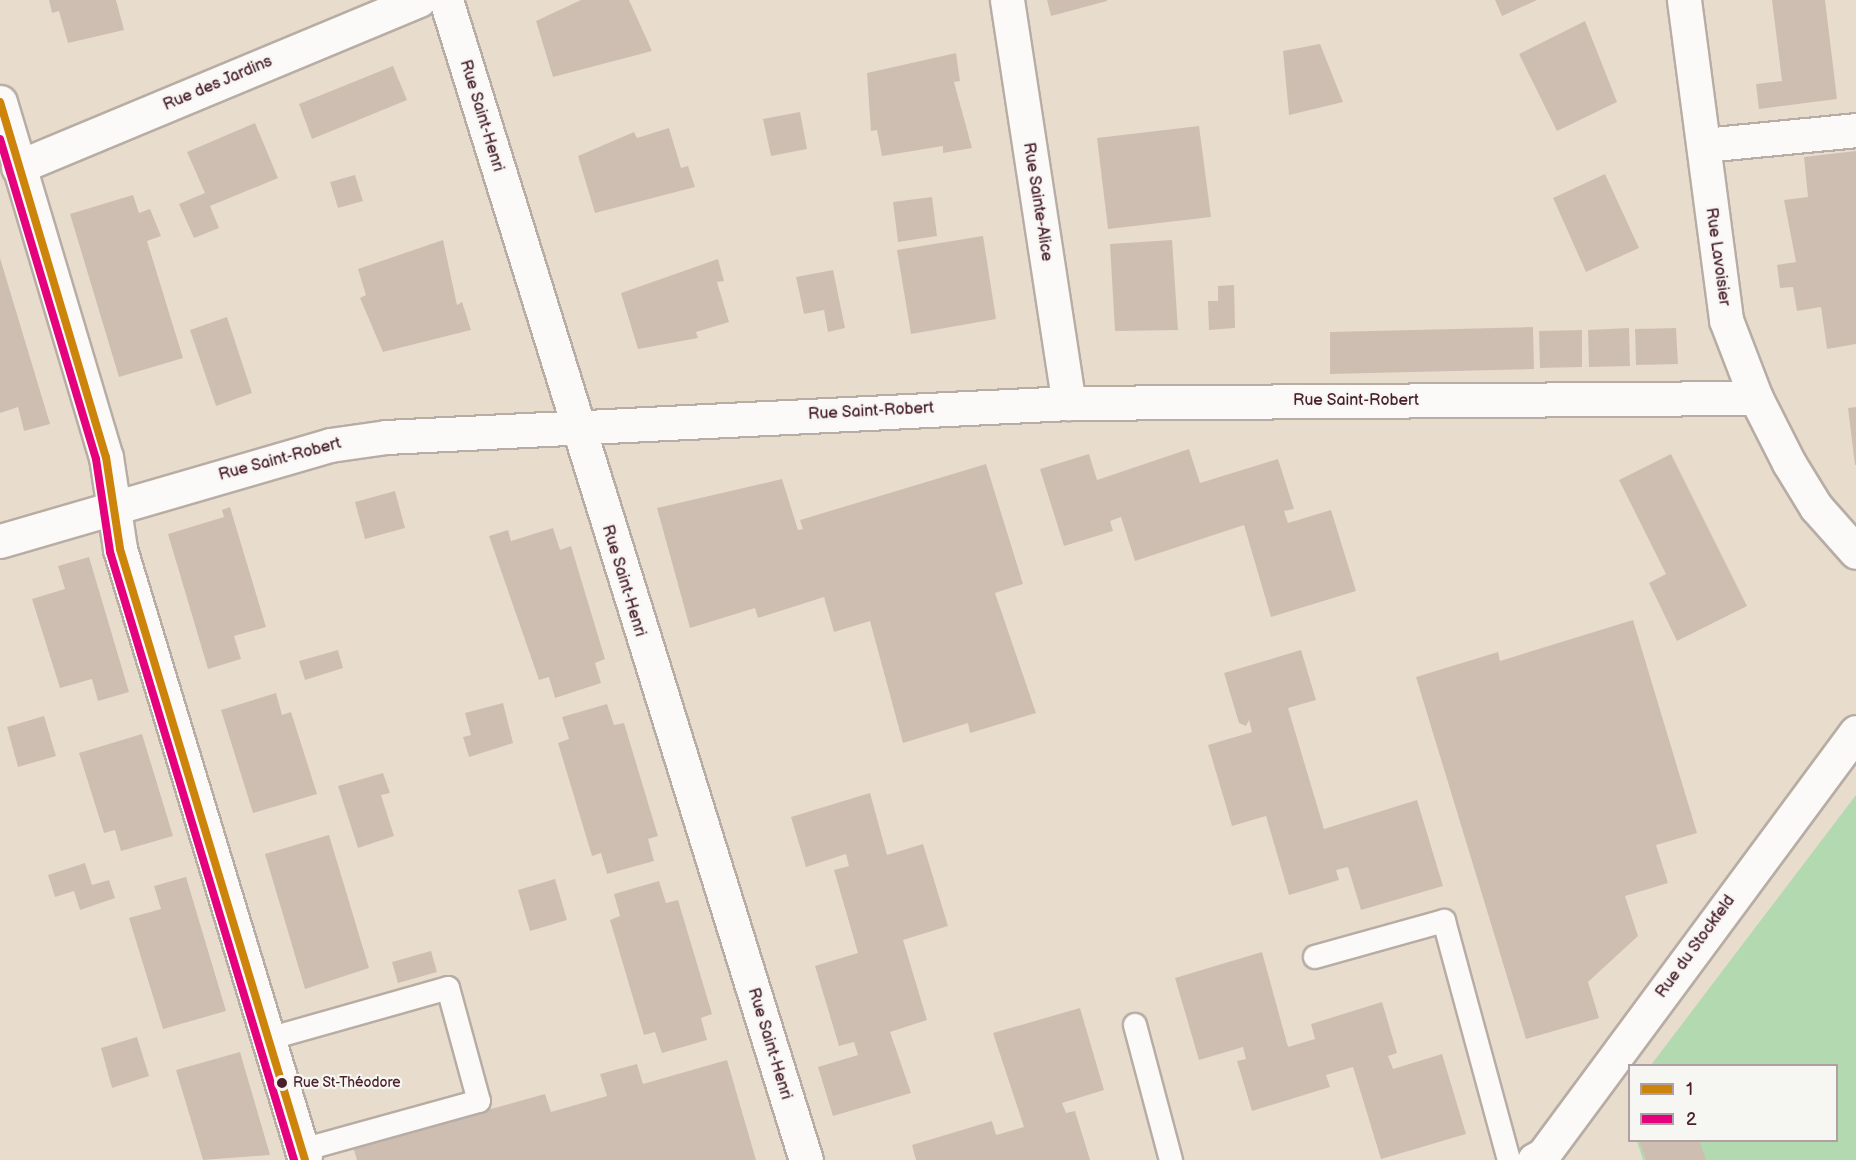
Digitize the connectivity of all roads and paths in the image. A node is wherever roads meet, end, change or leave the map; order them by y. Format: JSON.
{"nodes":[{"id":1,"x":419,"y":0,"type":"edge"},
{"id":2,"x":446,"y":0,"type":"edge"},
{"id":3,"x":1007,"y":0,"type":"edge"},
{"id":4,"x":1684,"y":0,"type":"edge"},
{"id":5,"x":0,"y":102,"type":"edge"},
{"id":6,"x":1856,"y":130,"type":"edge"},
{"id":7,"x":1704,"y":146,"type":"junction"},
{"id":8,"x":18,"y":167,"type":"junction"},
{"id":9,"x":1756,"y":398,"type":"junction"},
{"id":10,"x":1069,"y":403,"type":"junction"},
{"id":11,"x":575,"y":426,"type":"junction"},
{"id":12,"x":115,"y":506,"type":"junction"},
{"id":13,"x":0,"y":541,"type":"edge"},
{"id":14,"x":1856,"y":552,"type":"edge"},
{"id":15,"x":1856,"y":732,"type":"edge"},
{"id":16,"x":1315,"y":957,"type":"dead end"},
{"id":17,"x":1135,"y":1025,"type":"dead end"},
{"id":18,"x":268,"y":1039,"type":"junction"},
{"id":19,"x":304,"y":1155,"type":"edge"},
{"id":20,"x":806,"y":1160,"type":"edge"},
{"id":21,"x":1171,"y":1160,"type":"edge"},
{"id":22,"x":1509,"y":1160,"type":"edge"},
{"id":23,"x":1534,"y":1160,"type":"edge"}],
"edges":[{"from":1,"to":8,"type":"street","name":"Rue des Jardins"},
{"from":2,"to":11,"type":"street","name":"Rue Saint-Henri"},
{"from":3,"to":10,"type":"street","name":"Rue Sainte-Alice"},
{"from":4,"to":7,"type":"street","name":"Rue Lavoisier"},
{"from":5,"to":8,"type":"street"},
{"from":6,"to":7,"type":"street"},
{"from":7,"to":9,"type":"street","name":"Rue Lavoisier"},
{"from":8,"to":12,"type":"street"},
{"from":9,"to":10,"type":"street","name":"Rue Saint-Robert"},
{"from":9,"to":14,"type":"street","name":"Rue Lavoisier"},
{"from":10,"to":11,"type":"street","name":"Rue Saint-Robert"},
{"from":11,"to":12,"type":"street","name":"Rue Saint-Robert"},
{"from":11,"to":20,"type":"street","name":"Rue Saint-Henri"},
{"from":12,"to":13,"type":"street","name":"Rue Saint-Robert"},
{"from":12,"to":18,"type":"street"},
{"from":15,"to":23,"type":"street","name":"Rue du Stockfeld"},
{"from":16,"to":22,"type":"lane"},
{"from":17,"to":21,"type":"lane"},
{"from":18,"to":19,"type":"street"},
{"from":18,"to":19,"type":"lane"}]}
